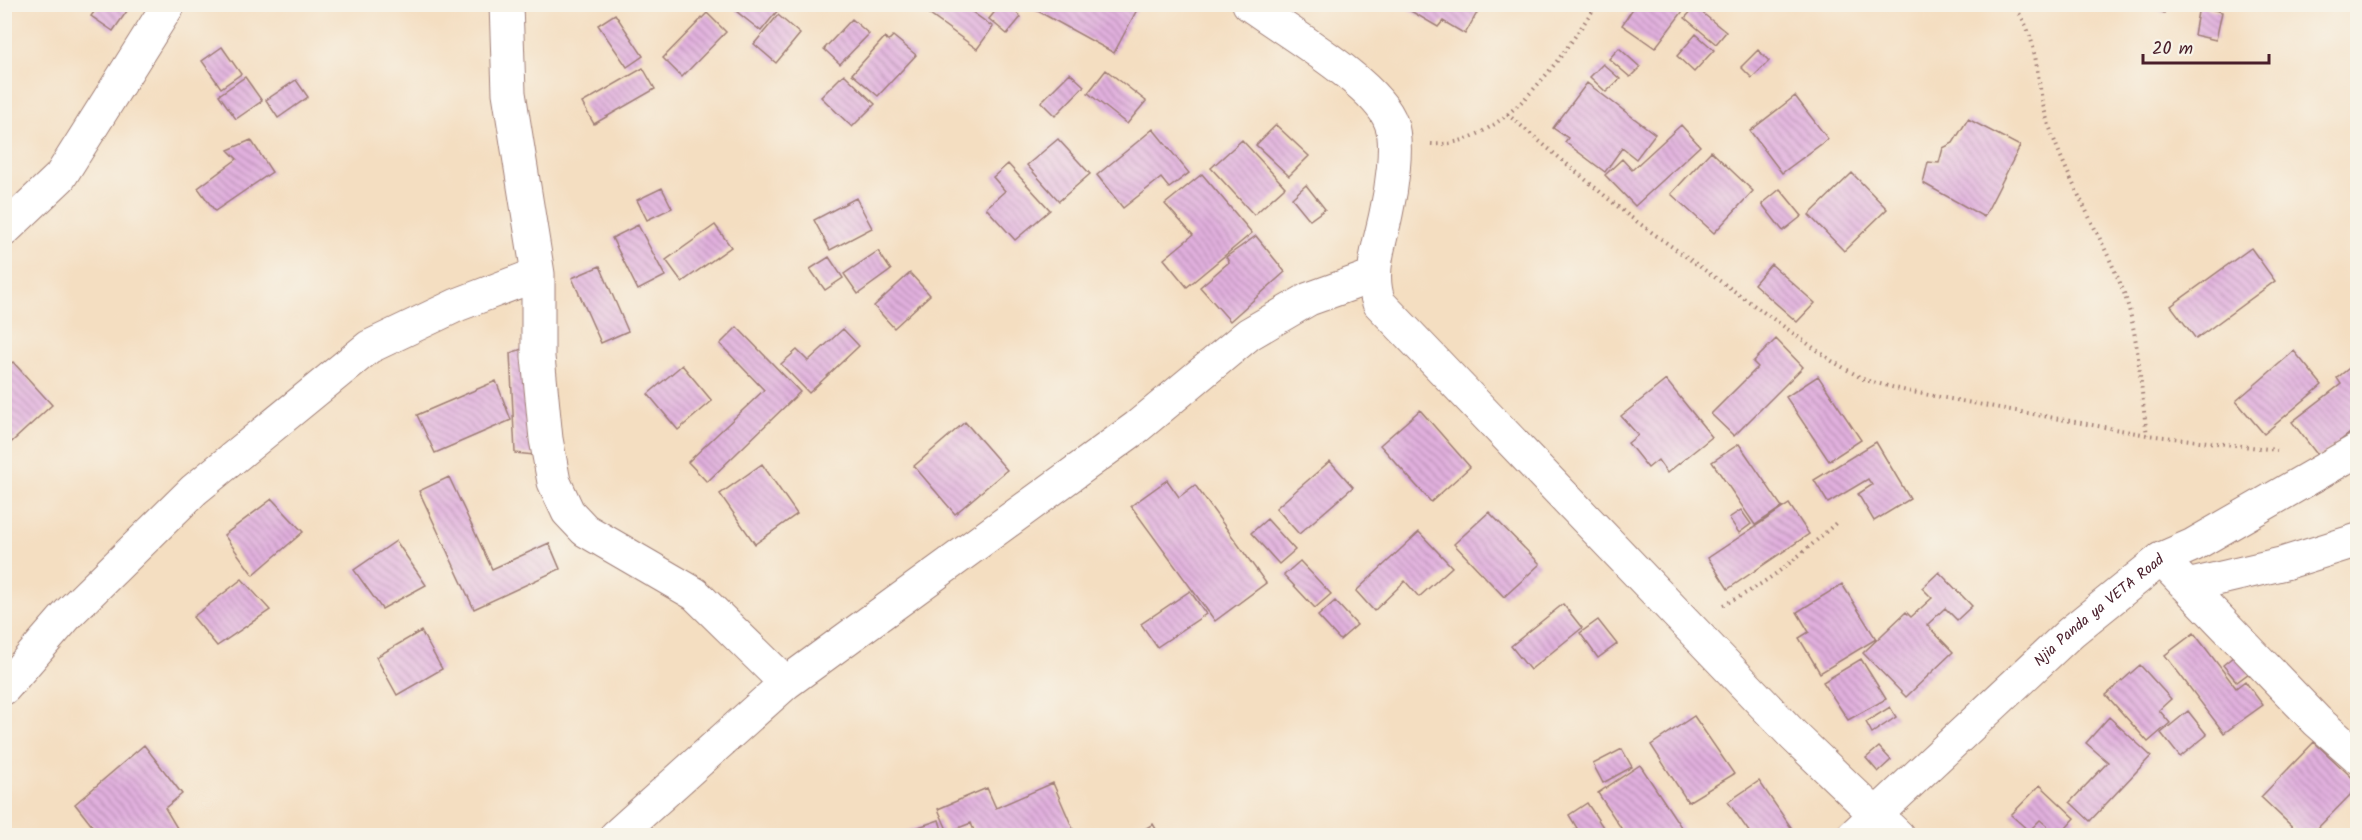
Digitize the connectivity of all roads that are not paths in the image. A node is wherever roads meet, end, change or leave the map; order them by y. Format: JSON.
{"nodes":[{"id":1,"x":169,"y":4,"type":"edge"},
{"id":2,"x":506,"y":4,"type":"edge"},
{"id":3,"x":1249,"y":4,"type":"edge"},
{"id":4,"x":4,"y":230,"type":"edge"},
{"id":5,"x":538,"y":273,"type":"junction"},
{"id":6,"x":1373,"y":276,"type":"junction"},
{"id":7,"x":2349,"y":454,"type":"edge"},
{"id":8,"x":2358,"y":540,"type":"edge"},
{"id":9,"x":2160,"y":559,"type":"junction"},
{"id":10,"x":2187,"y":586,"type":"junction"},
{"id":11,"x":786,"y":683,"type":"junction"},
{"id":12,"x":4,"y":688,"type":"edge"},
{"id":13,"x":2358,"y":758,"type":"edge"},
{"id":14,"x":1876,"y":829,"type":"edge"},
{"id":15,"x":616,"y":836,"type":"edge"}],
"edges":[{"from":1,"to":4,"type":"street"},
{"from":2,"to":5,"type":"street"},
{"from":3,"to":6,"type":"street"},
{"from":5,"to":11,"type":"street"},
{"from":5,"to":12,"type":"street"},
{"from":6,"to":11,"type":"street"},
{"from":6,"to":14,"type":"street"},
{"from":7,"to":9,"type":"street","name":"Njia Panda ya VETA Road"},
{"from":8,"to":10,"type":"street"},
{"from":9,"to":10,"type":"street"},
{"from":9,"to":14,"type":"street","name":"Njia Panda ya VETA Road"},
{"from":10,"to":13,"type":"street"},
{"from":11,"to":15,"type":"street"}]}
